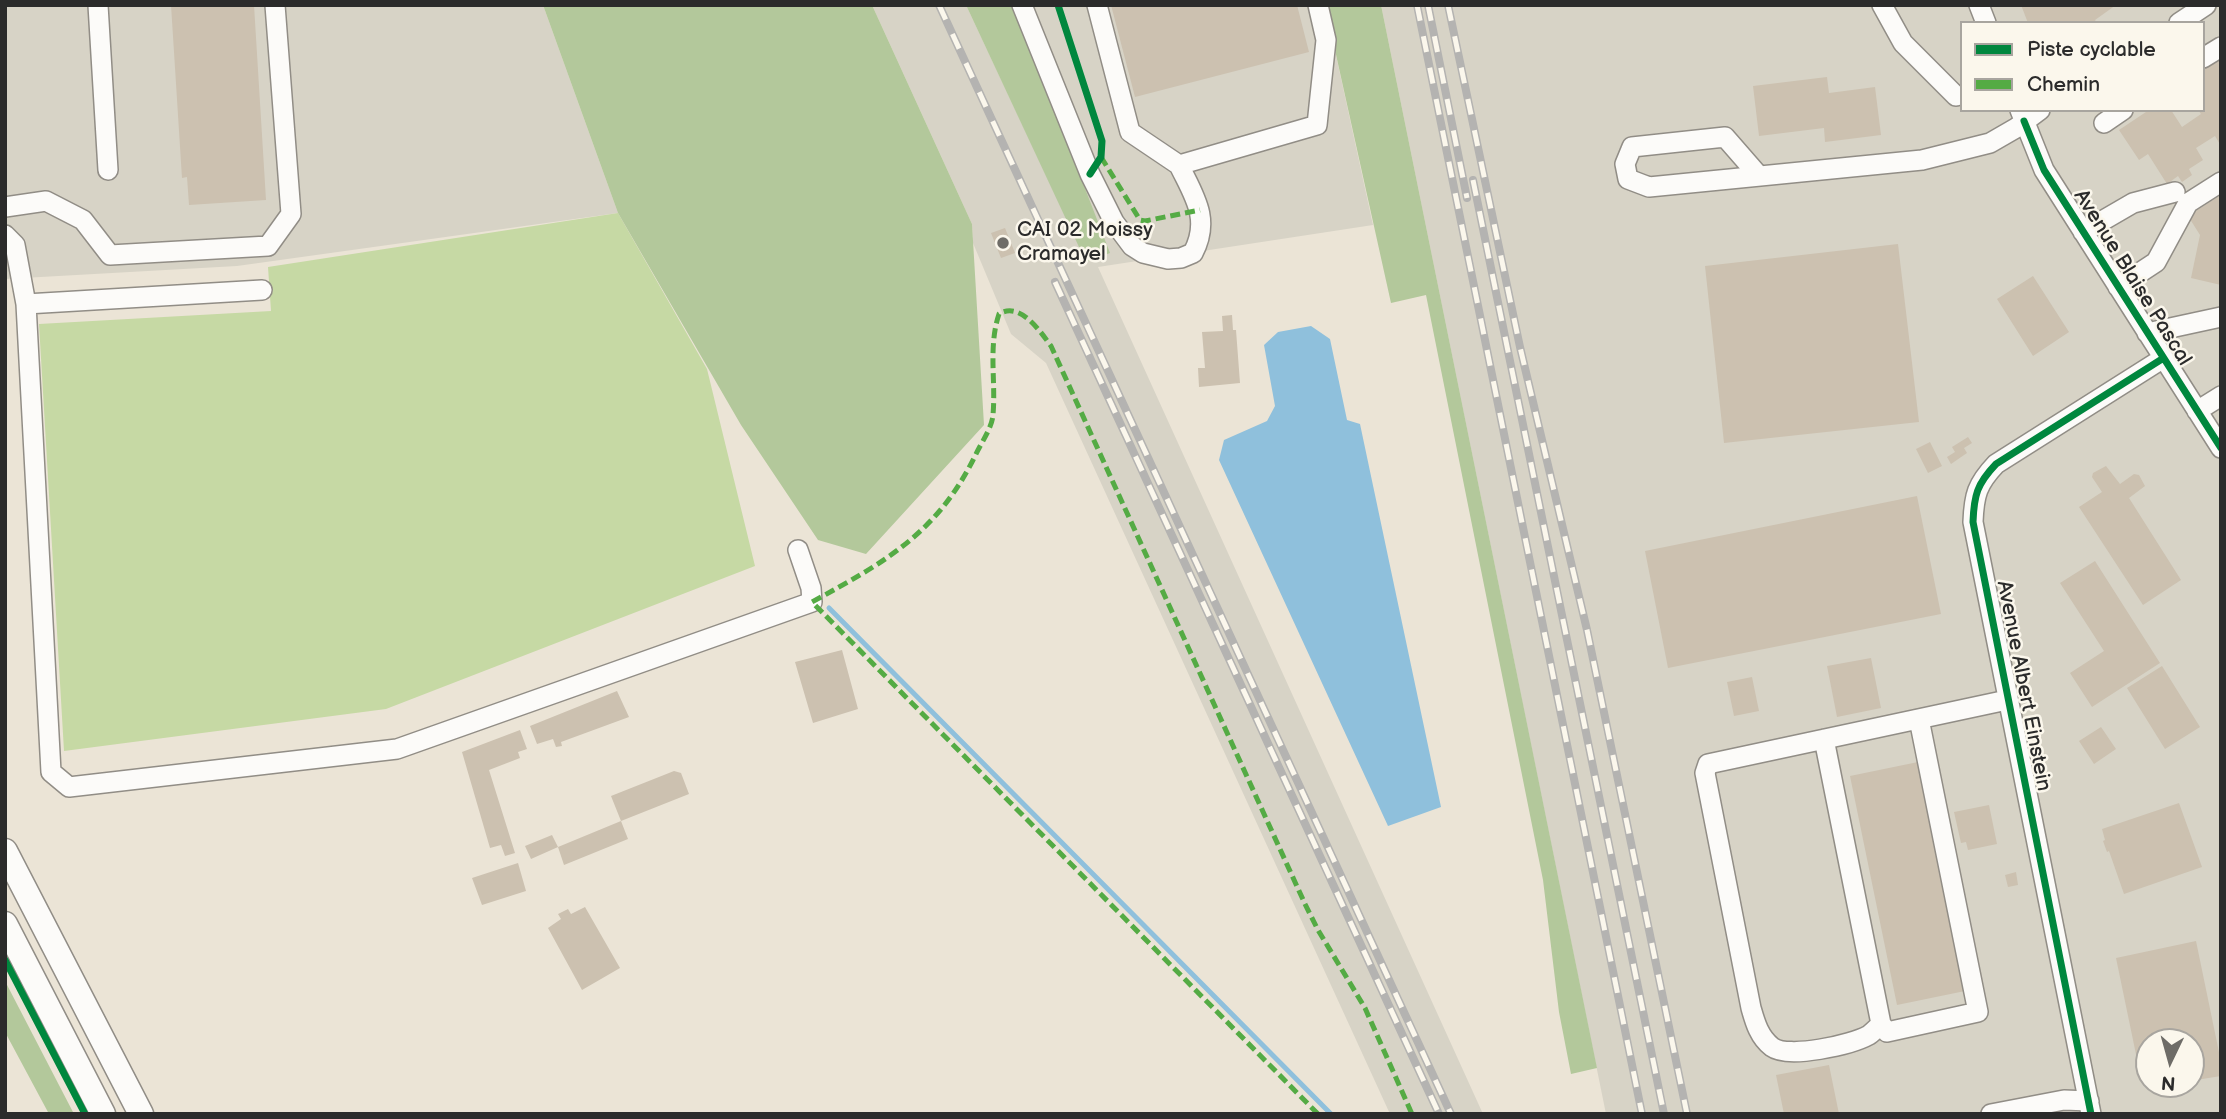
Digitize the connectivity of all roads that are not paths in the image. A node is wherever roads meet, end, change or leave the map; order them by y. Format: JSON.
{"nodes":[{"id":1,"x":98,"y":5,"type":"edge"},
{"id":2,"x":275,"y":5,"type":"edge"},
{"id":3,"x":1022,"y":5,"type":"edge"},
{"id":4,"x":1097,"y":5,"type":"edge"},
{"id":5,"x":1318,"y":5,"type":"edge"},
{"id":6,"x":1882,"y":5,"type":"edge"},
{"id":7,"x":2206,"y":5,"type":"edge"},
{"id":8,"x":2182,"y":21,"type":"edge"},
{"id":9,"x":2221,"y":47,"type":"edge"},
{"id":10,"x":2205,"y":57,"type":"edge"},
{"id":11,"x":1956,"y":96,"type":"dead end"},
{"id":12,"x":2120,"y":112,"type":"edge"},
{"id":13,"x":2028,"y":114,"type":"edge"},
{"id":14,"x":2104,"y":123,"type":"dead end"},
{"id":15,"x":1179,"y":165,"type":"junction"},
{"id":16,"x":108,"y":170,"type":"dead end"},
{"id":17,"x":1759,"y":176,"type":"junction"},
{"id":18,"x":2221,"y":182,"type":"edge"},
{"id":19,"x":2175,"y":192,"type":"dead end"},
{"id":20,"x":5,"y":208,"type":"edge"},
{"id":21,"x":2083,"y":232,"type":"junction"},
{"id":22,"x":5,"y":235,"type":"edge"},
{"id":23,"x":2118,"y":287,"type":"junction"},
{"id":24,"x":262,"y":289,"type":"dead end"},
{"id":25,"x":26,"y":304,"type":"junction"},
{"id":26,"x":2221,"y":317,"type":"edge"},
{"id":27,"x":2147,"y":333,"type":"junction"},
{"id":28,"x":2162,"y":359,"type":"junction"},
{"id":29,"x":2221,"y":396,"type":"edge"},
{"id":30,"x":2197,"y":411,"type":"junction"},
{"id":31,"x":2221,"y":448,"type":"edge"},
{"id":32,"x":798,"y":550,"type":"dead end"},
{"id":33,"x":2007,"y":700,"type":"junction"},
{"id":34,"x":1919,"y":719,"type":"junction"},
{"id":35,"x":1824,"y":739,"type":"junction"},
{"id":36,"x":5,"y":851,"type":"edge"},
{"id":37,"x":5,"y":924,"type":"edge"},
{"id":38,"x":1881,"y":1024,"type":"junction"},
{"id":39,"x":2061,"y":1107,"type":"edge"},
{"id":40,"x":2090,"y":1108,"type":"edge"},
{"id":41,"x":103,"y":1114,"type":"edge"},
{"id":42,"x":141,"y":1114,"type":"edge"},
{"id":43,"x":1991,"y":1114,"type":"edge"}],
"edges":[{"from":1,"to":16,"type":"street"},
{"from":2,"to":20,"type":"street"},
{"from":3,"to":15,"type":"street"},
{"from":4,"to":15,"type":"street"},
{"from":5,"to":15,"type":"street"},
{"from":6,"to":11,"type":"street"},
{"from":7,"to":8,"type":"street"},
{"from":9,"to":10,"type":"street"},
{"from":12,"to":14,"type":"street"},
{"from":13,"to":17,"type":"street"},
{"from":13,"to":21,"type":"street","name":"Avenue Blaise Pascal"},
{"from":17,"to":17,"type":"street"},
{"from":18,"to":23,"type":"street"},
{"from":19,"to":21,"type":"street"},
{"from":21,"to":23,"type":"street","name":"Avenue Blaise Pascal"},
{"from":22,"to":25,"type":"street"},
{"from":23,"to":27,"type":"street","name":"Avenue Blaise Pascal"},
{"from":24,"to":25,"type":"street"},
{"from":25,"to":32,"type":"street"},
{"from":26,"to":27,"type":"street"},
{"from":27,"to":28,"type":"street","name":"Avenue Blaise Pascal"},
{"from":28,"to":30,"type":"street","name":"Avenue Blaise Pascal"},
{"from":28,"to":33,"type":"street","name":"Avenue Albert Einstein"},
{"from":29,"to":30,"type":"street"},
{"from":30,"to":31,"type":"street","name":"Avenue Blaise Pascal"},
{"from":33,"to":34,"type":"street"},
{"from":33,"to":40,"type":"street","name":"Avenue Albert Einstein"},
{"from":34,"to":35,"type":"street"},
{"from":34,"to":38,"type":"street"},
{"from":35,"to":38,"type":"street"},
{"from":35,"to":38,"type":"street"},
{"from":36,"to":42,"type":"main road"},
{"from":37,"to":41,"type":"main road"},
{"from":39,"to":40,"type":"street"},
{"from":39,"to":43,"type":"street"}]}
